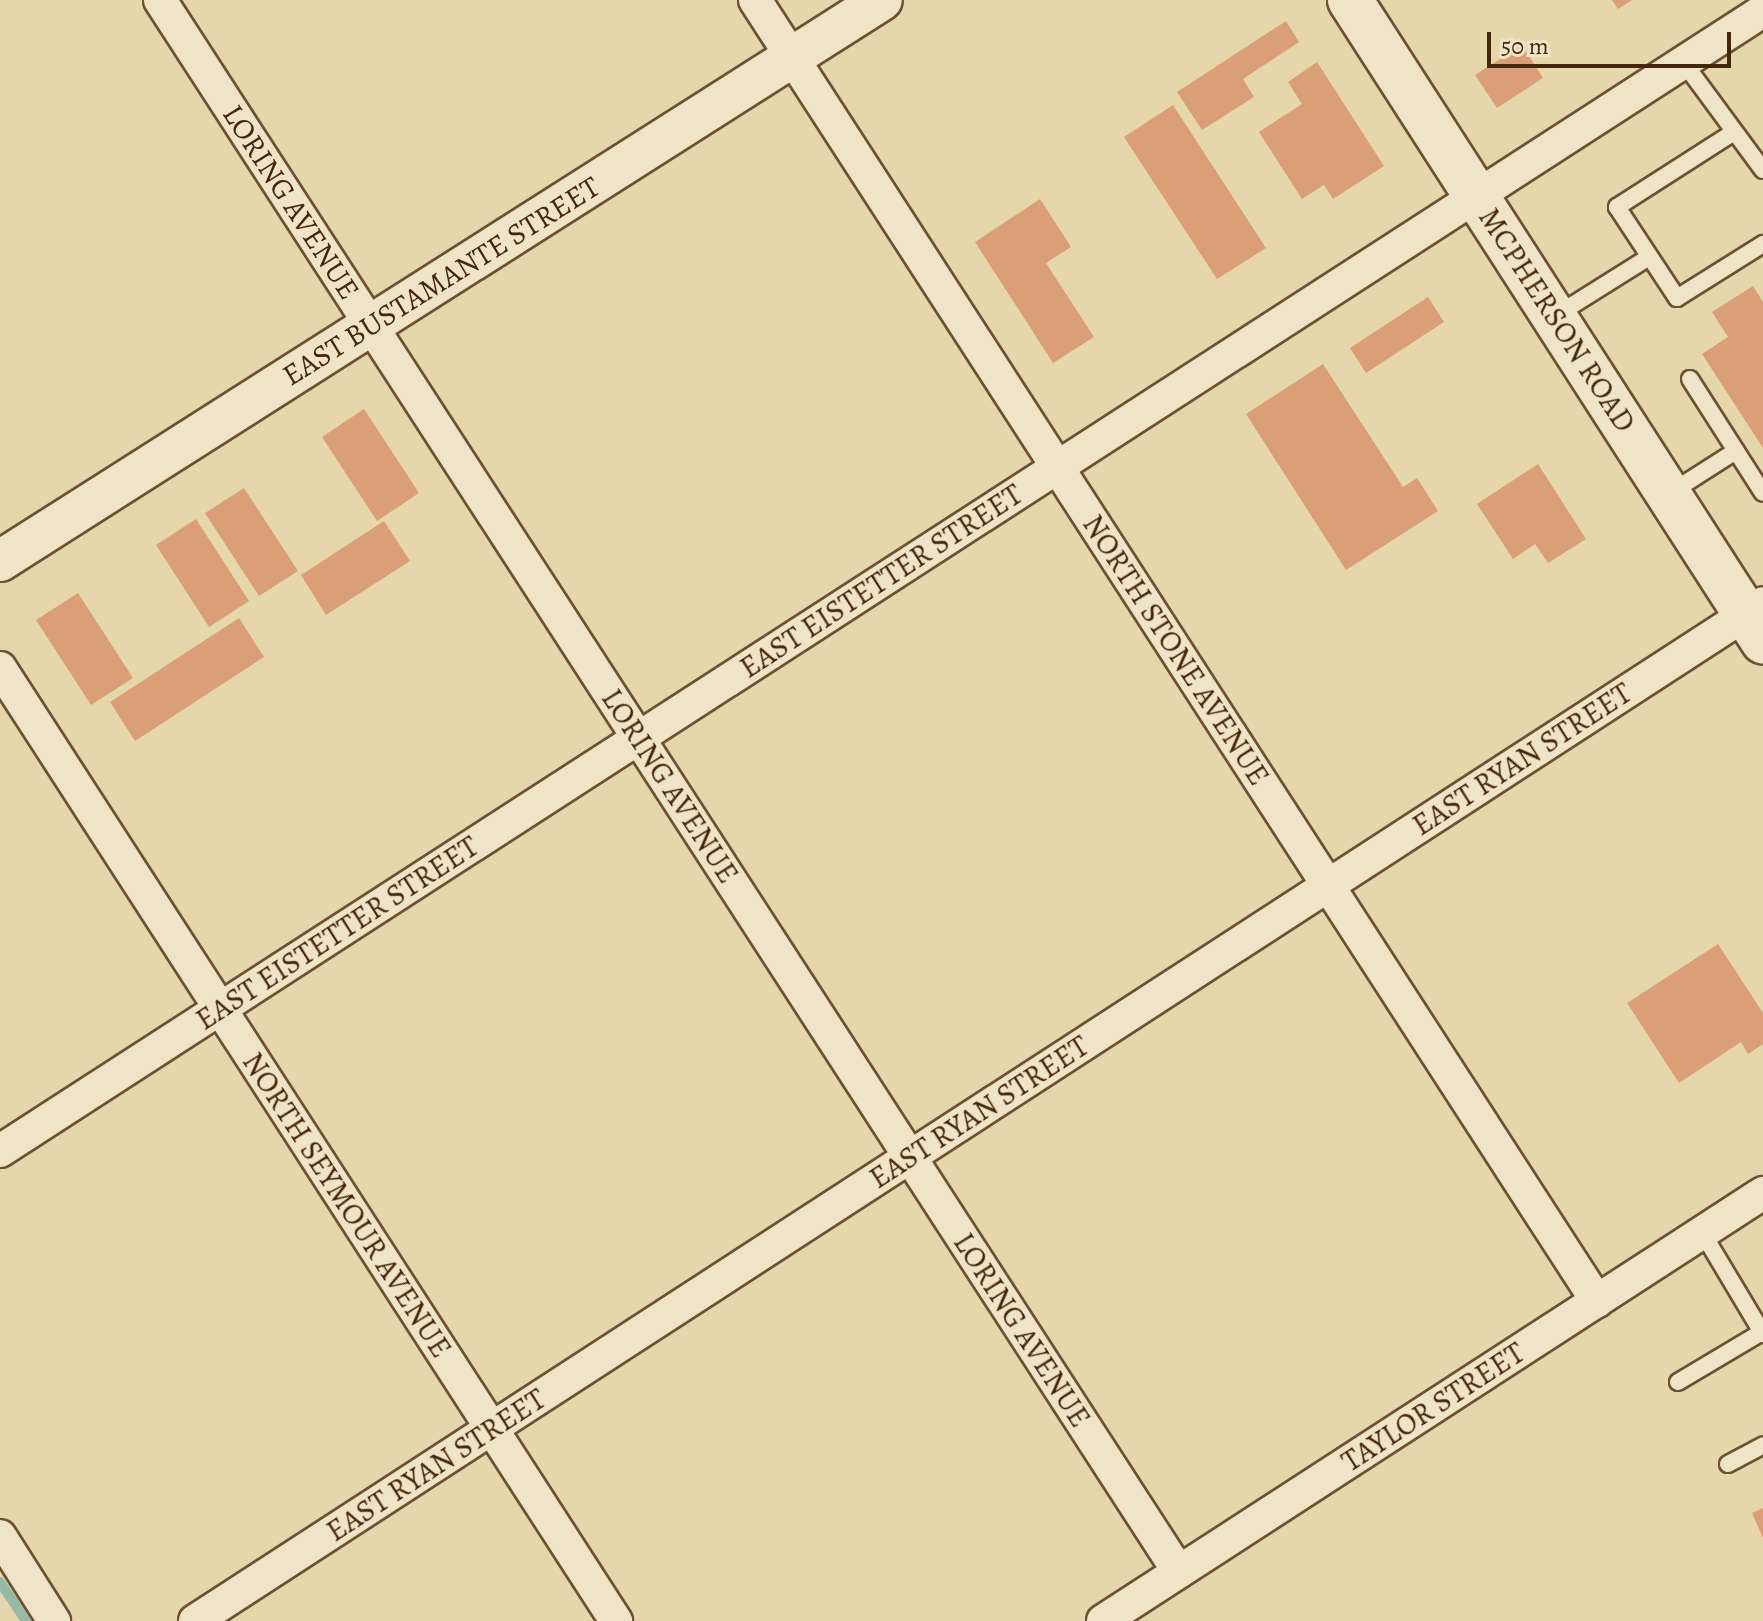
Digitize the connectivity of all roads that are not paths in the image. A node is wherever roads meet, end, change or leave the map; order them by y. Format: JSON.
{"nodes":[{"id":1,"x":160,"y":0,"type":"edge"},
{"id":2,"x":755,"y":0,"type":"edge"},
{"id":3,"x":882,"y":0,"type":"edge"},
{"id":4,"x":1350,"y":0,"type":"edge"},
{"id":5,"x":1763,"y":11,"type":"edge"},
{"id":6,"x":792,"y":57,"type":"junction"},
{"id":7,"x":1684,"y":63,"type":"junction"},
{"id":8,"x":1734,"y":132,"type":"junction"},
{"id":9,"x":1763,"y":170,"type":"edge"},
{"id":10,"x":1477,"y":196,"type":"junction"},
{"id":11,"x":1763,"y":244,"type":"edge"},
{"id":12,"x":1649,"y":257,"type":"junction"},
{"id":13,"x":1554,"y":316,"type":"junction"},
{"id":14,"x":371,"y":325,"type":"junction"},
{"id":15,"x":1690,"y":379,"type":"dead end"},
{"id":16,"x":1736,"y":451,"type":"junction"},
{"id":17,"x":1057,"y":467,"type":"junction"},
{"id":18,"x":1763,"y":493,"type":"edge"},
{"id":19,"x":1668,"y":494,"type":"junction"},
{"id":20,"x":0,"y":561,"type":"edge"},
{"id":21,"x":1757,"y":619,"type":"edge"},
{"id":22,"x":0,"y":668,"type":"edge"},
{"id":23,"x":639,"y":738,"type":"junction"},
{"id":24,"x":1328,"y":885,"type":"junction"},
{"id":25,"x":220,"y":1009,"type":"junction"},
{"id":26,"x":0,"y":1151,"type":"edge"},
{"id":27,"x":910,"y":1157,"type":"junction"},
{"id":28,"x":1763,"y":1193,"type":"edge"},
{"id":29,"x":1702,"y":1232,"type":"junction"},
{"id":30,"x":1597,"y":1301,"type":"junction"},
{"id":31,"x":1762,"y":1333,"type":"edge"},
{"id":32,"x":1678,"y":1382,"type":"dead end"},
{"id":33,"x":492,"y":1428,"type":"junction"},
{"id":34,"x":1763,"y":1445,"type":"edge"},
{"id":35,"x":1728,"y":1464,"type":"dead end"},
{"id":36,"x":0,"y":1536,"type":"edge"},
{"id":37,"x":1179,"y":1572,"type":"junction"},
{"id":38,"x":54,"y":1621,"type":"edge"},
{"id":39,"x":195,"y":1621,"type":"edge"},
{"id":40,"x":616,"y":1621,"type":"edge"},
{"id":41,"x":1103,"y":1621,"type":"edge"}],
"edges":[{"from":1,"to":14,"type":"street","name":"LORING AVENUE"},
{"from":2,"to":6,"type":"street","name":"NORTH STONE AVENUE"},
{"from":3,"to":6,"type":"street","name":"EAST BUSTAMANTE STREET"},
{"from":4,"to":10,"type":"main road","name":"MCPHERSON ROAD"},
{"from":5,"to":7,"type":"street","name":"EAST EISTETTER STREET"},
{"from":6,"to":14,"type":"street","name":"EAST BUSTAMANTE STREET"},
{"from":6,"to":17,"type":"street","name":"NORTH STONE AVENUE"},
{"from":7,"to":8,"type":"lane"},
{"from":7,"to":10,"type":"street","name":"EAST EISTETTER STREET"},
{"from":8,"to":9,"type":"lane"},
{"from":8,"to":12,"type":"lane"},
{"from":10,"to":13,"type":"main road","name":"MCPHERSON ROAD"},
{"from":10,"to":17,"type":"street","name":"EAST EISTETTER STREET"},
{"from":11,"to":12,"type":"lane"},
{"from":12,"to":13,"type":"lane"},
{"from":13,"to":19,"type":"main road","name":"MCPHERSON ROAD"},
{"from":14,"to":20,"type":"street","name":"EAST BUSTAMANTE STREET"},
{"from":14,"to":23,"type":"street","name":"LORING AVENUE"},
{"from":15,"to":16,"type":"lane"},
{"from":16,"to":18,"type":"lane"},
{"from":16,"to":19,"type":"lane"},
{"from":17,"to":23,"type":"street","name":"EAST EISTETTER STREET"},
{"from":17,"to":24,"type":"street","name":"NORTH STONE AVENUE"},
{"from":19,"to":21,"type":"main road","name":"MCPHERSON ROAD"},
{"from":21,"to":24,"type":"street","name":"EAST RYAN STREET"},
{"from":22,"to":25,"type":"street","name":"NORTH SEYMOUR AVENUE"},
{"from":23,"to":25,"type":"street","name":"EAST EISTETTER STREET"},
{"from":23,"to":27,"type":"street","name":"LORING AVENUE"},
{"from":24,"to":27,"type":"street","name":"EAST RYAN STREET"},
{"from":24,"to":30,"type":"street","name":"NORTH STONE AVENUE"},
{"from":25,"to":26,"type":"street","name":"EAST EISTETTER STREET"},
{"from":25,"to":33,"type":"street","name":"NORTH SEYMOUR AVENUE"},
{"from":27,"to":33,"type":"street","name":"EAST RYAN STREET"},
{"from":27,"to":37,"type":"street","name":"LORING AVENUE"},
{"from":28,"to":29,"type":"street","name":"TAYLOR STREET"},
{"from":29,"to":30,"type":"street","name":"TAYLOR STREET"},
{"from":29,"to":31,"type":"lane"},
{"from":30,"to":37,"type":"street","name":"TAYLOR STREET"},
{"from":31,"to":32,"type":"lane"},
{"from":33,"to":39,"type":"street","name":"EAST RYAN STREET"},
{"from":33,"to":40,"type":"street","name":"NORTH SEYMOUR AVENUE"},
{"from":34,"to":35,"type":"lane"},
{"from":36,"to":38,"type":"street"},
{"from":37,"to":41,"type":"street","name":"TAYLOR STREET"}]}
